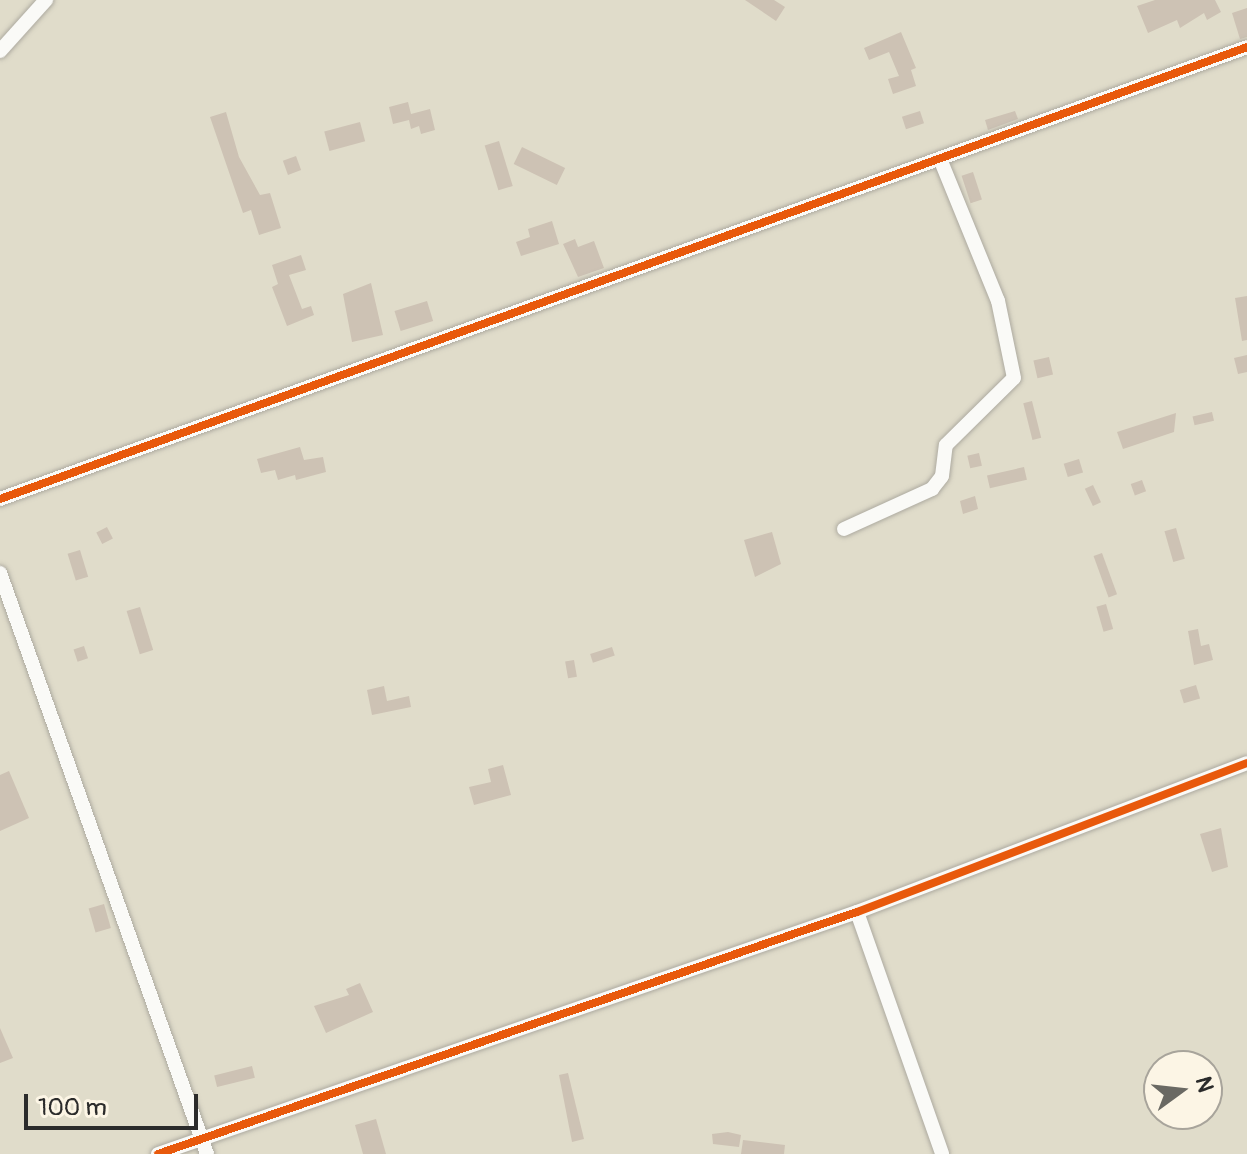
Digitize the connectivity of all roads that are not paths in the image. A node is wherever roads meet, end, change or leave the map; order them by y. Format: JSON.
{"nodes":[{"id":1,"x":46,"y":0,"type":"edge"},
{"id":2,"x":1247,"y":47,"type":"edge"},
{"id":3,"x":0,"y":51,"type":"edge"},
{"id":4,"x":941,"y":161,"type":"junction"},
{"id":5,"x":0,"y":499,"type":"edge"},
{"id":6,"x":844,"y":529,"type":"dead end"},
{"id":7,"x":0,"y":573,"type":"edge"},
{"id":8,"x":1247,"y":763,"type":"edge"},
{"id":9,"x":857,"y":912,"type":"junction"},
{"id":10,"x":201,"y":1137,"type":"junction"},
{"id":11,"x":158,"y":1154,"type":"edge"},
{"id":12,"x":207,"y":1154,"type":"edge"},
{"id":13,"x":942,"y":1154,"type":"edge"}],
"edges":[{"from":1,"to":3,"type":"street"},
{"from":2,"to":4,"type":"street"},
{"from":4,"to":5,"type":"street"},
{"from":4,"to":6,"type":"street"},
{"from":7,"to":10,"type":"street"},
{"from":8,"to":9,"type":"street"},
{"from":9,"to":10,"type":"street"},
{"from":9,"to":13,"type":"street"},
{"from":10,"to":11,"type":"street"},
{"from":10,"to":12,"type":"street"}]}
